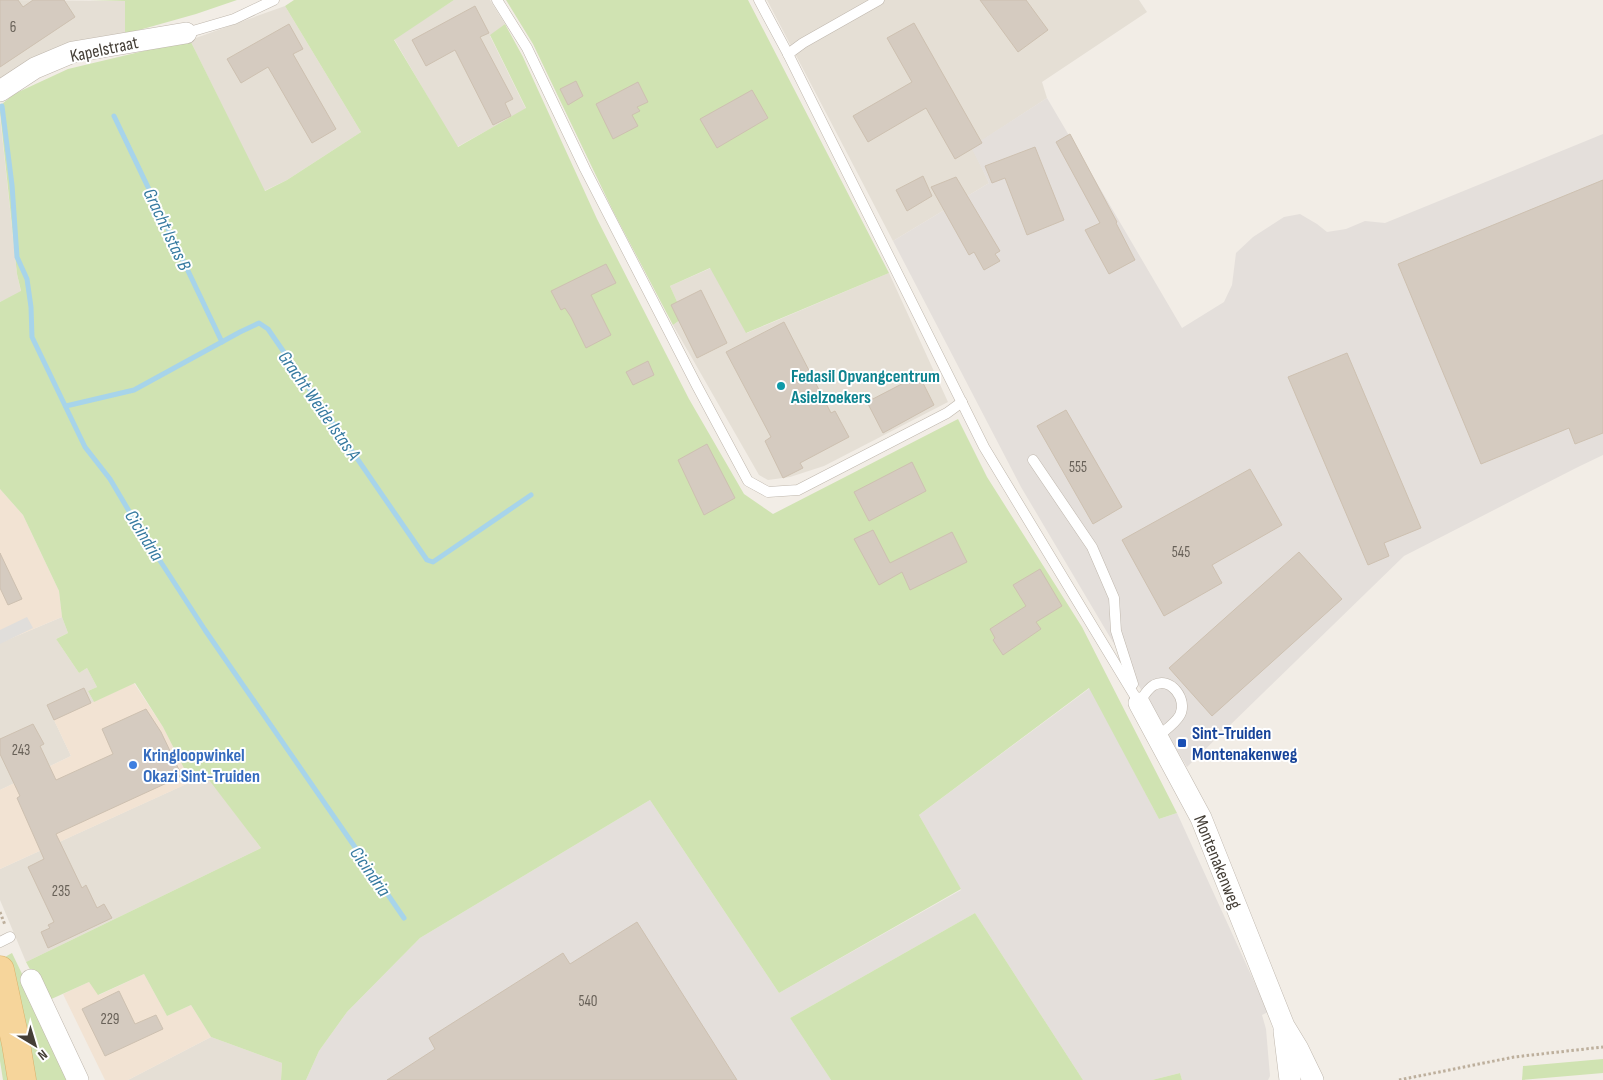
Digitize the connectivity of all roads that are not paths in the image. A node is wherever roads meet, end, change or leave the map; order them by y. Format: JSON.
{"nodes":[{"id":1,"x":274,"y":0,"type":"edge"},
{"id":2,"x":497,"y":0,"type":"edge"},
{"id":3,"x":758,"y":0,"type":"edge"},
{"id":4,"x":879,"y":0,"type":"edge"},
{"id":5,"x":186,"y":33,"type":"joint"},
{"id":6,"x":788,"y":54,"type":"junction"},
{"id":7,"x":0,"y":90,"type":"edge"},
{"id":8,"x":962,"y":402,"type":"junction"},
{"id":9,"x":1033,"y":460,"type":"dead end"},
{"id":10,"x":1139,"y":704,"type":"junction"},
{"id":11,"x":1157,"y":737,"type":"junction"},
{"id":12,"x":10,"y":937,"type":"dead end"},
{"id":13,"x":0,"y":942,"type":"edge"},
{"id":14,"x":0,"y":970,"type":"edge"},
{"id":15,"x":31,"y":980,"type":"dead end"},
{"id":16,"x":1284,"y":1026,"type":"junction"},
{"id":17,"x":22,"y":1080,"type":"edge"},
{"id":18,"x":78,"y":1080,"type":"edge"},
{"id":19,"x":1290,"y":1080,"type":"edge"},
{"id":20,"x":1313,"y":1080,"type":"edge"}],
"edges":[{"from":1,"to":5,"type":"lane"},
{"from":2,"to":8,"type":"lane"},
{"from":3,"to":6,"type":"lane"},
{"from":4,"to":6,"type":"lane"},
{"from":5,"to":7,"type":"street","name":"Kapelstraat"},
{"from":6,"to":8,"type":"lane"},
{"from":8,"to":10,"type":"lane"},
{"from":9,"to":10,"type":"lane"},
{"from":10,"to":11,"type":"street","name":"Montenakenweg"},
{"from":10,"to":11,"type":"lane"},
{"from":11,"to":16,"type":"street","name":"Montenakenweg"},
{"from":12,"to":13,"type":"lane"},
{"from":14,"to":17,"type":"main road"},
{"from":15,"to":18,"type":"street"},
{"from":16,"to":19,"type":"street","name":"Montenakenweg"},
{"from":16,"to":20,"type":"street","name":"Montenakenweg"}]}
